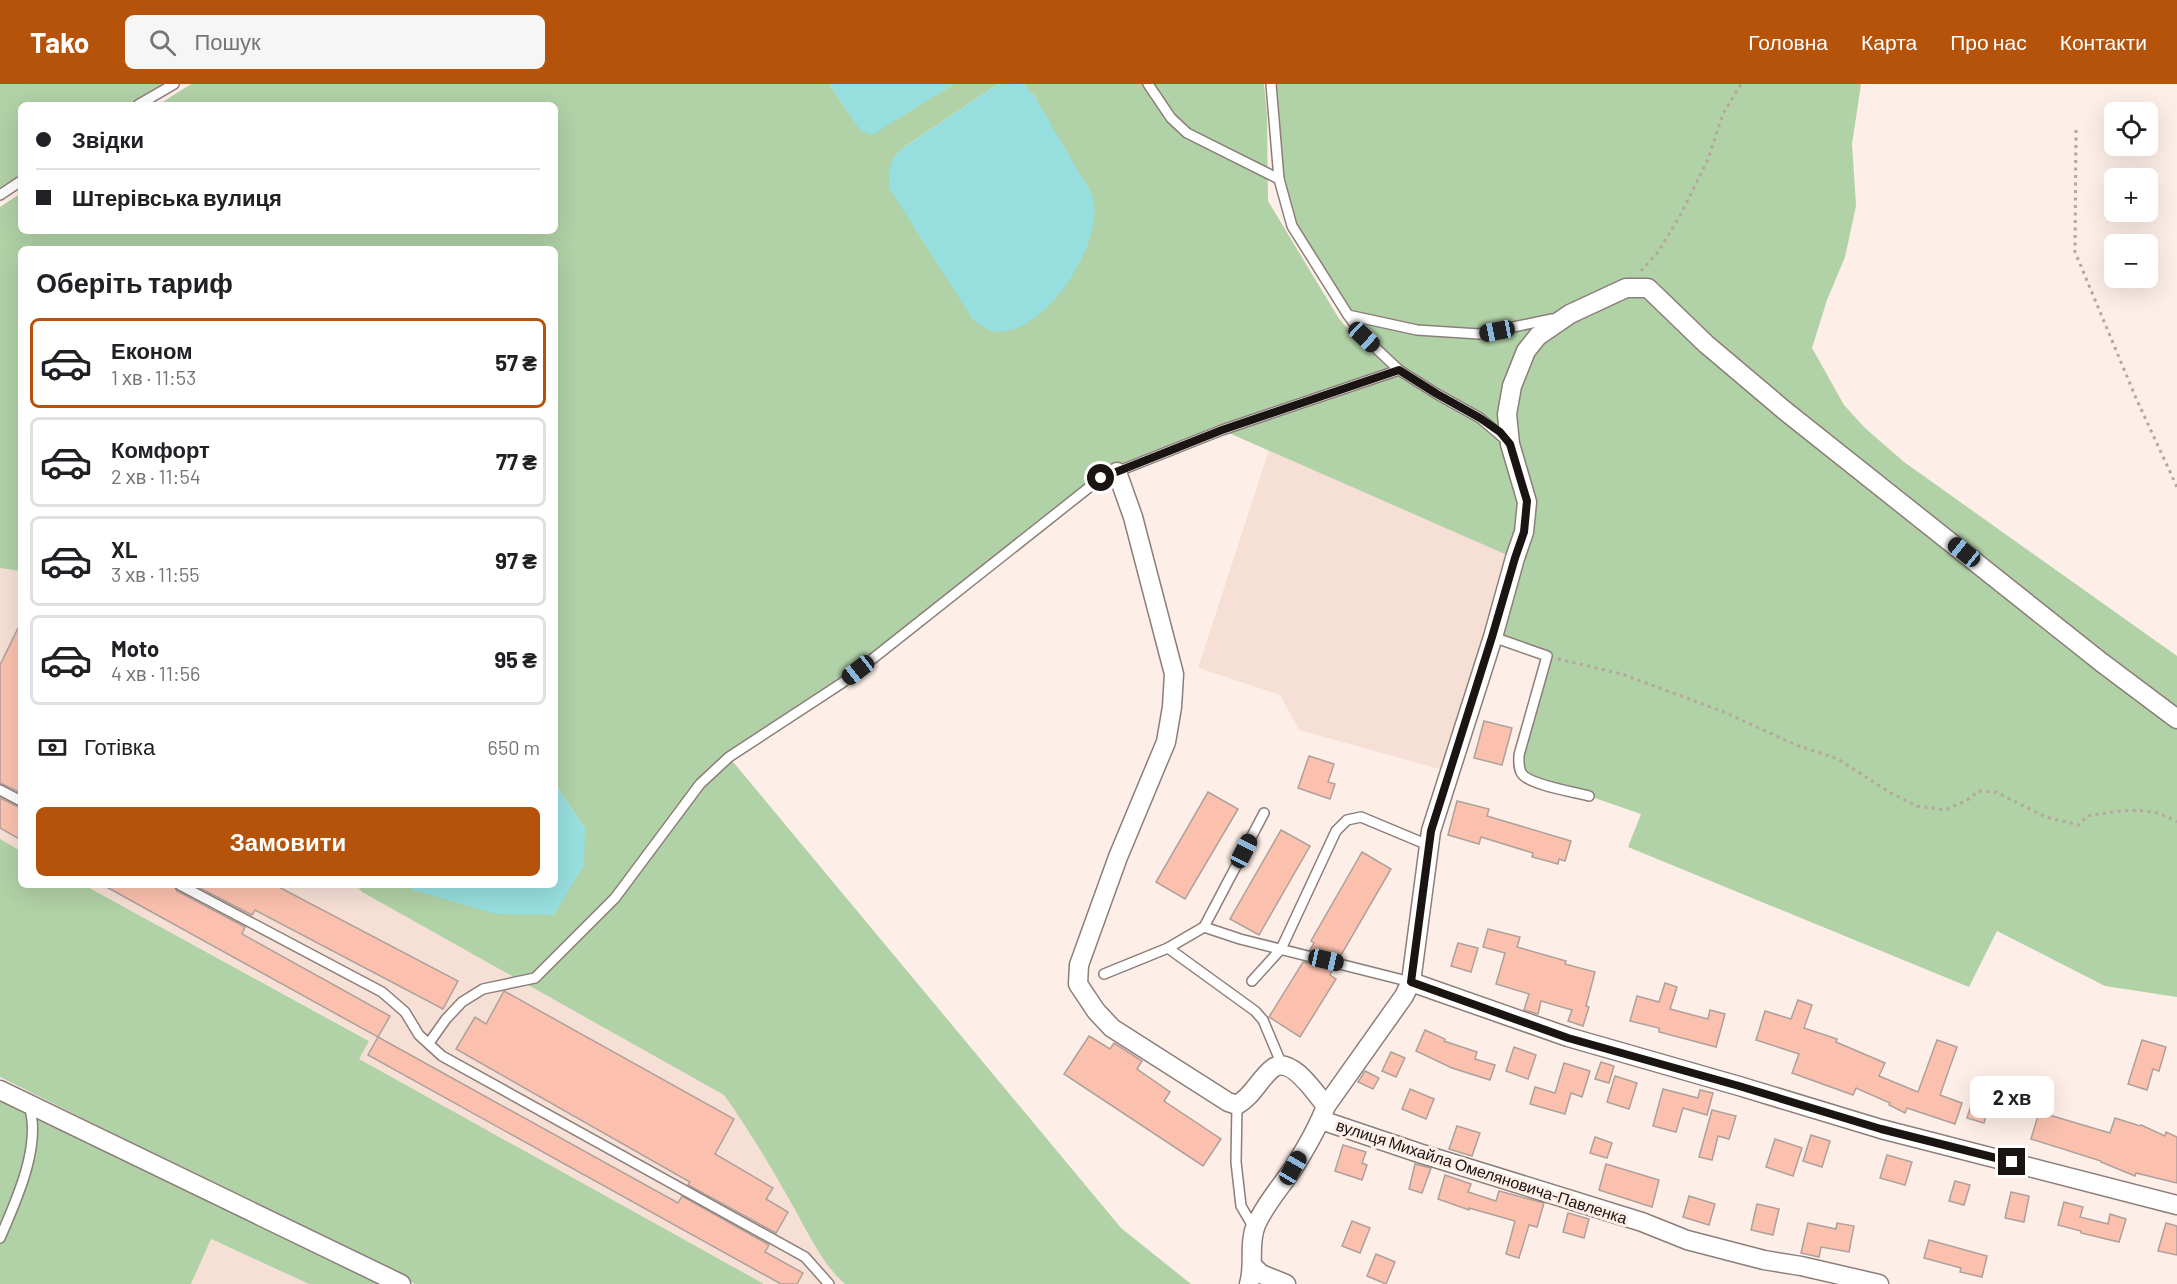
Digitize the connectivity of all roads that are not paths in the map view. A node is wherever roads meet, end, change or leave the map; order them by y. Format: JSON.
{"nodes":[{"id":1,"x":174,"y":84,"type":"edge"},
{"id":2,"x":1148,"y":84,"type":"edge"},
{"id":3,"x":1271,"y":84,"type":"edge"},
{"id":4,"x":143,"y":102,"type":"edge"},
{"id":5,"x":1279,"y":179,"type":"junction"},
{"id":6,"x":18,"y":183,"type":"edge"},
{"id":7,"x":0,"y":195,"type":"edge"},
{"id":8,"x":1570,"y":314,"type":"junction"},
{"id":9,"x":1348,"y":315,"type":"junction"},
{"id":10,"x":1399,"y":370,"type":"junction"},
{"id":11,"x":1510,"y":444,"type":"junction"},
{"id":12,"x":1117,"y":472,"type":"junction"},
{"id":13,"x":1492,"y":637,"type":"junction"},
{"id":14,"x":2177,"y":719,"type":"edge"},
{"id":15,"x":0,"y":790,"type":"edge"},
{"id":16,"x":1589,"y":796,"type":"dead end"},
{"id":17,"x":18,"y":799,"type":"edge"},
{"id":18,"x":1264,"y":813,"type":"dead end"},
{"id":19,"x":1428,"y":845,"type":"junction"},
{"id":20,"x":186,"y":888,"type":"edge"},
{"id":21,"x":1204,"y":927,"type":"junction"},
{"id":22,"x":1168,"y":948,"type":"junction"},
{"id":23,"x":1281,"y":949,"type":"junction"},
{"id":24,"x":1104,"y":974,"type":"dead end"},
{"id":25,"x":1252,"y":981,"type":"dead end"},
{"id":26,"x":1411,"y":982,"type":"junction"},
{"id":27,"x":429,"y":1043,"type":"junction"},
{"id":28,"x":1282,"y":1065,"type":"junction"},
{"id":29,"x":0,"y":1090,"type":"edge"},
{"id":30,"x":28,"y":1104,"type":"junction"},
{"id":31,"x":1237,"y":1105,"type":"junction"},
{"id":32,"x":1323,"y":1113,"type":"junction"},
{"id":33,"x":2177,"y":1205,"type":"edge"},
{"id":34,"x":1254,"y":1228,"type":"junction"},
{"id":35,"x":0,"y":1238,"type":"edge"},
{"id":36,"x":1253,"y":1266,"type":"junction"},
{"id":37,"x":396,"y":1283,"type":"edge"},
{"id":38,"x":829,"y":1284,"type":"edge"},
{"id":39,"x":1249,"y":1284,"type":"edge"},
{"id":40,"x":1286,"y":1284,"type":"edge"},
{"id":41,"x":1879,"y":1284,"type":"edge"}],
"edges":[{"from":1,"to":4,"type":"lane"},
{"from":2,"to":5,"type":"lane"},
{"from":3,"to":5,"type":"lane"},
{"from":5,"to":9,"type":"lane"},
{"from":6,"to":7,"type":"lane"},
{"from":8,"to":9,"type":"lane"},
{"from":8,"to":11,"type":"street"},
{"from":8,"to":14,"type":"street"},
{"from":9,"to":10,"type":"lane"},
{"from":10,"to":11,"type":"lane"},
{"from":10,"to":12,"type":"lane"},
{"from":11,"to":13,"type":"street"},
{"from":12,"to":27,"type":"lane"},
{"from":12,"to":31,"type":"street"},
{"from":13,"to":16,"type":"lane"},
{"from":13,"to":19,"type":"street"},
{"from":15,"to":17,"type":"lane"},
{"from":18,"to":21,"type":"lane"},
{"from":19,"to":23,"type":"lane"},
{"from":19,"to":26,"type":"street"},
{"from":20,"to":27,"type":"lane"},
{"from":21,"to":22,"type":"lane"},
{"from":21,"to":23,"type":"lane"},
{"from":22,"to":24,"type":"lane"},
{"from":22,"to":28,"type":"lane"},
{"from":23,"to":25,"type":"lane"},
{"from":23,"to":26,"type":"lane"},
{"from":26,"to":32,"type":"street"},
{"from":26,"to":33,"type":"street"},
{"from":27,"to":38,"type":"lane"},
{"from":28,"to":31,"type":"street"},
{"from":28,"to":32,"type":"street"},
{"from":29,"to":30,"type":"street"},
{"from":30,"to":35,"type":"lane"},
{"from":30,"to":37,"type":"street"},
{"from":31,"to":34,"type":"lane"},
{"from":32,"to":34,"type":"street"},
{"from":32,"to":41,"type":"street","name":"вулиця Михайла Омеляновича-Павленка"},
{"from":34,"to":36,"type":"street"},
{"from":36,"to":39,"type":"street"},
{"from":36,"to":40,"type":"street"}]}
